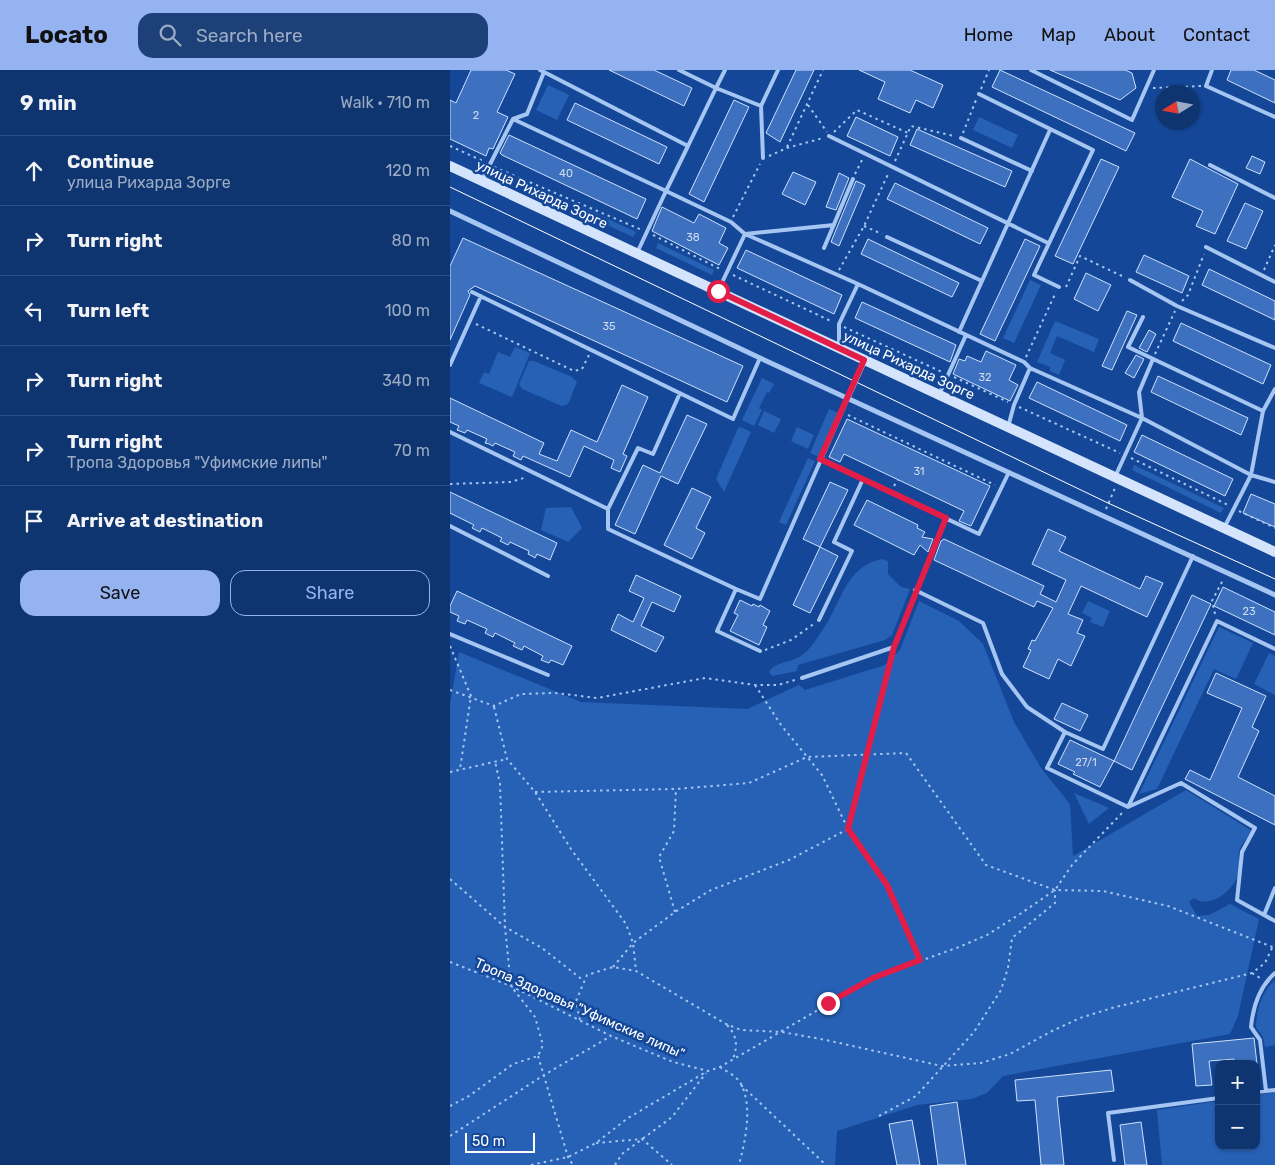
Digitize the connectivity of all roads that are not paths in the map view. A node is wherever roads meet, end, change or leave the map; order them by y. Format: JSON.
{"nodes":[{"id":1,"x":679,"y":70,"type":"edge"},
{"id":2,"x":724,"y":70,"type":"edge"},
{"id":3,"x":778,"y":70,"type":"edge"},
{"id":4,"x":1031,"y":70,"type":"edge"},
{"id":5,"x":1154,"y":70,"type":"edge"},
{"id":6,"x":1212,"y":70,"type":"edge"},
{"id":7,"x":542,"y":71,"type":"edge"},
{"id":8,"x":716,"y":88,"type":"junction"},
{"id":9,"x":979,"y":94,"type":"road end"},
{"id":10,"x":761,"y":106,"type":"junction"},
{"id":11,"x":1275,"y":117,"type":"edge"},
{"id":12,"x":513,"y":119,"type":"junction"},
{"id":13,"x":1050,"y":130,"type":"junction"},
{"id":14,"x":829,"y":136,"type":"road end"},
{"id":15,"x":961,"y":138,"type":"road end"},
{"id":16,"x":688,"y":146,"type":"junction"},
{"id":17,"x":763,"y":158,"type":"road end"},
{"id":18,"x":1210,"y":165,"type":"dead end"},
{"id":19,"x":450,"y":166,"type":"edge"},
{"id":20,"x":1032,"y":171,"type":"junction"},
{"id":21,"x":853,"y":179,"type":"road end"},
{"id":22,"x":482,"y":180,"type":"junction"},
{"id":23,"x":666,"y":191,"type":"junction"},
{"id":24,"x":1275,"y":198,"type":"edge"},
{"id":25,"x":450,"y":211,"type":"edge"},
{"id":26,"x":1008,"y":224,"type":"junction"},
{"id":27,"x":834,"y":225,"type":"junction"},
{"id":28,"x":746,"y":234,"type":"junction"},
{"id":29,"x":887,"y":237,"type":"road end"},
{"id":30,"x":1048,"y":243,"type":"junction"},
{"id":31,"x":1206,"y":247,"type":"dead end"},
{"id":32,"x":824,"y":248,"type":"dead end"},
{"id":33,"x":637,"y":253,"type":"junction"},
{"id":34,"x":1130,"y":280,"type":"road end"},
{"id":35,"x":982,"y":281,"type":"junction"},
{"id":36,"x":1275,"y":282,"type":"edge"},
{"id":37,"x":858,"y":284,"type":"junction"},
{"id":38,"x":1059,"y":287,"type":"road end"},
{"id":39,"x":718,"y":291,"type":"junction"},
{"id":40,"x":472,"y":292,"type":"dead end"},
{"id":41,"x":481,"y":296,"type":"junction"},
{"id":42,"x":1143,"y":316,"type":"dead end"},
{"id":43,"x":959,"y":332,"type":"junction"},
{"id":44,"x":966,"y":335,"type":"junction"},
{"id":45,"x":839,"y":348,"type":"junction"},
{"id":46,"x":1275,"y":348,"type":"edge"},
{"id":47,"x":760,"y":358,"type":"junction"},
{"id":48,"x":1153,"y":359,"type":"junction"},
{"id":49,"x":864,"y":360,"type":"junction"},
{"id":50,"x":450,"y":365,"type":"edge"},
{"id":51,"x":1030,"y":368,"type":"junction"},
{"id":52,"x":1275,"y":389,"type":"edge"},
{"id":53,"x":680,"y":393,"type":"junction"},
{"id":54,"x":938,"y":395,"type":"junction"},
{"id":55,"x":848,"y":398,"type":"junction"},
{"id":56,"x":1263,"y":411,"type":"junction"},
{"id":57,"x":1142,"y":418,"type":"junction"},
{"id":58,"x":1008,"y":427,"type":"junction"},
{"id":59,"x":450,"y":432,"type":"edge"},
{"id":60,"x":820,"y":459,"type":"junction"},
{"id":61,"x":1009,"y":472,"type":"junction"},
{"id":62,"x":1251,"y":475,"type":"junction"},
{"id":63,"x":1117,"y":478,"type":"junction"},
{"id":64,"x":863,"y":479,"type":"junction"},
{"id":65,"x":1275,"y":482,"type":"edge"},
{"id":66,"x":608,"y":509,"type":"junction"},
{"id":67,"x":946,"y":518,"type":"junction"},
{"id":68,"x":450,"y":526,"type":"edge"},
{"id":69,"x":1224,"y":528,"type":"junction"},
{"id":70,"x":1275,"y":552,"type":"edge"},
{"id":71,"x":1193,"y":556,"type":"junction"},
{"id":72,"x":548,"y":576,"type":"dead end"},
{"id":73,"x":736,"y":588,"type":"junction"},
{"id":74,"x":916,"y":590,"type":"junction"},
{"id":75,"x":1275,"y":594,"type":"edge"},
{"id":76,"x":819,"y":620,"type":"road end"},
{"id":77,"x":450,"y":634,"type":"edge"},
{"id":78,"x":1275,"y":649,"type":"edge"},
{"id":79,"x":760,"y":651,"type":"road end"},
{"id":80,"x":548,"y":675,"type":"dead end"},
{"id":81,"x":802,"y":678,"type":"road end"},
{"id":82,"x":1065,"y":732,"type":"junction"},
{"id":83,"x":1128,"y":807,"type":"junction"},
{"id":84,"x":1275,"y":888,"type":"edge"},
{"id":85,"x":1264,"y":915,"type":"junction"},
{"id":86,"x":1275,"y":921,"type":"edge"},
{"id":87,"x":1275,"y":973,"type":"edge"},
{"id":88,"x":1275,"y":1090,"type":"edge"},
{"id":89,"x":1266,"y":1091,"type":"junction"},
{"id":90,"x":1260,"y":1092,"type":"edge"},
{"id":91,"x":1215,"y":1099,"type":"edge"},
{"id":92,"x":1114,"y":1160,"type":"dead end"}],
"edges":[{"from":1,"to":8,"type":"lane"},
{"from":2,"to":8,"type":"lane"},
{"from":3,"to":10,"type":"lane"},
{"from":4,"to":5,"type":"lane"},
{"from":6,"to":11,"type":"lane"},
{"from":7,"to":12,"type":"lane"},
{"from":7,"to":16,"type":"lane"},
{"from":8,"to":10,"type":"lane"},
{"from":8,"to":16,"type":"lane"},
{"from":9,"to":13,"type":"lane"},
{"from":10,"to":17,"type":"lane"},
{"from":12,"to":22,"type":"lane"},
{"from":12,"to":23,"type":"lane"},
{"from":13,"to":20,"type":"lane"},
{"from":13,"to":30,"type":"lane"},
{"from":14,"to":26,"type":"lane"},
{"from":15,"to":20,"type":"lane"},
{"from":16,"to":23,"type":"lane"},
{"from":18,"to":24,"type":"lane"},
{"from":19,"to":22,"type":"main road","name":"улица Рихарда Зорге"},
{"from":20,"to":26,"type":"lane"},
{"from":21,"to":27,"type":"lane"},
{"from":22,"to":33,"type":"main road","name":"улица Рихарда Зорге"},
{"from":23,"to":28,"type":"lane"},
{"from":23,"to":33,"type":"lane"},
{"from":25,"to":47,"type":"street"},
{"from":26,"to":30,"type":"lane"},
{"from":26,"to":35,"type":"lane"},
{"from":27,"to":28,"type":"lane"},
{"from":27,"to":32,"type":"lane"},
{"from":28,"to":37,"type":"lane"},
{"from":28,"to":39,"type":"lane"},
{"from":29,"to":35,"type":"lane"},
{"from":30,"to":38,"type":"lane"},
{"from":31,"to":36,"type":"lane"},
{"from":33,"to":39,"type":"main road","name":"улица Рихарда Зорге"},
{"from":34,"to":46,"type":"lane"},
{"from":35,"to":43,"type":"lane"},
{"from":37,"to":43,"type":"lane"},
{"from":37,"to":45,"type":"lane"},
{"from":39,"to":45,"type":"main road","name":"улица Рихарда Зорге"},
{"from":40,"to":41,"type":"lane"},
{"from":41,"to":50,"type":"lane"},
{"from":41,"to":53,"type":"lane"},
{"from":42,"to":48,"type":"lane"},
{"from":43,"to":44,"type":"lane"},
{"from":44,"to":51,"type":"lane"},
{"from":44,"to":54,"type":"lane"},
{"from":45,"to":49,"type":"main road","name":"улица Рихарда Зорге"},
{"from":47,"to":53,"type":"lane"},
{"from":47,"to":55,"type":"street"},
{"from":48,"to":56,"type":"lane"},
{"from":48,"to":57,"type":"lane"},
{"from":49,"to":54,"type":"main road","name":"улица Рихарда Зорге"},
{"from":49,"to":55,"type":"street"},
{"from":51,"to":57,"type":"lane"},
{"from":51,"to":58,"type":"lane"},
{"from":52,"to":56,"type":"lane"},
{"from":53,"to":66,"type":"lane"},
{"from":54,"to":58,"type":"main road","name":"улица Рихарда Зорге"},
{"from":55,"to":60,"type":"lane"},
{"from":55,"to":61,"type":"street"},
{"from":56,"to":62,"type":"lane"},
{"from":57,"to":62,"type":"lane"},
{"from":57,"to":63,"type":"lane"},
{"from":58,"to":63,"type":"main road","name":"улица Рихарда Зорге"},
{"from":59,"to":66,"type":"lane"},
{"from":60,"to":64,"type":"lane"},
{"from":60,"to":73,"type":"lane"},
{"from":61,"to":67,"type":"lane"},
{"from":61,"to":71,"type":"street"},
{"from":62,"to":65,"type":"lane"},
{"from":62,"to":69,"type":"lane"},
{"from":63,"to":69,"type":"main road","name":"улица Рихарда Зорге"},
{"from":64,"to":67,"type":"lane"},
{"from":64,"to":76,"type":"lane"},
{"from":66,"to":73,"type":"lane"},
{"from":67,"to":74,"type":"lane"},
{"from":68,"to":72,"type":"lane"},
{"from":69,"to":70,"type":"main road","name":"улица Рихарда Зорге"},
{"from":71,"to":75,"type":"street"},
{"from":71,"to":82,"type":"lane"},
{"from":73,"to":79,"type":"lane"},
{"from":74,"to":81,"type":"lane"},
{"from":74,"to":82,"type":"lane"},
{"from":77,"to":80,"type":"lane"},
{"from":78,"to":83,"type":"lane"},
{"from":82,"to":83,"type":"lane"},
{"from":83,"to":85,"type":"lane"},
{"from":84,"to":85,"type":"lane"},
{"from":85,"to":86,"type":"lane"},
{"from":87,"to":89,"type":"lane"},
{"from":88,"to":89,"type":"lane"},
{"from":89,"to":90,"type":"lane"},
{"from":91,"to":92,"type":"lane"}]}
